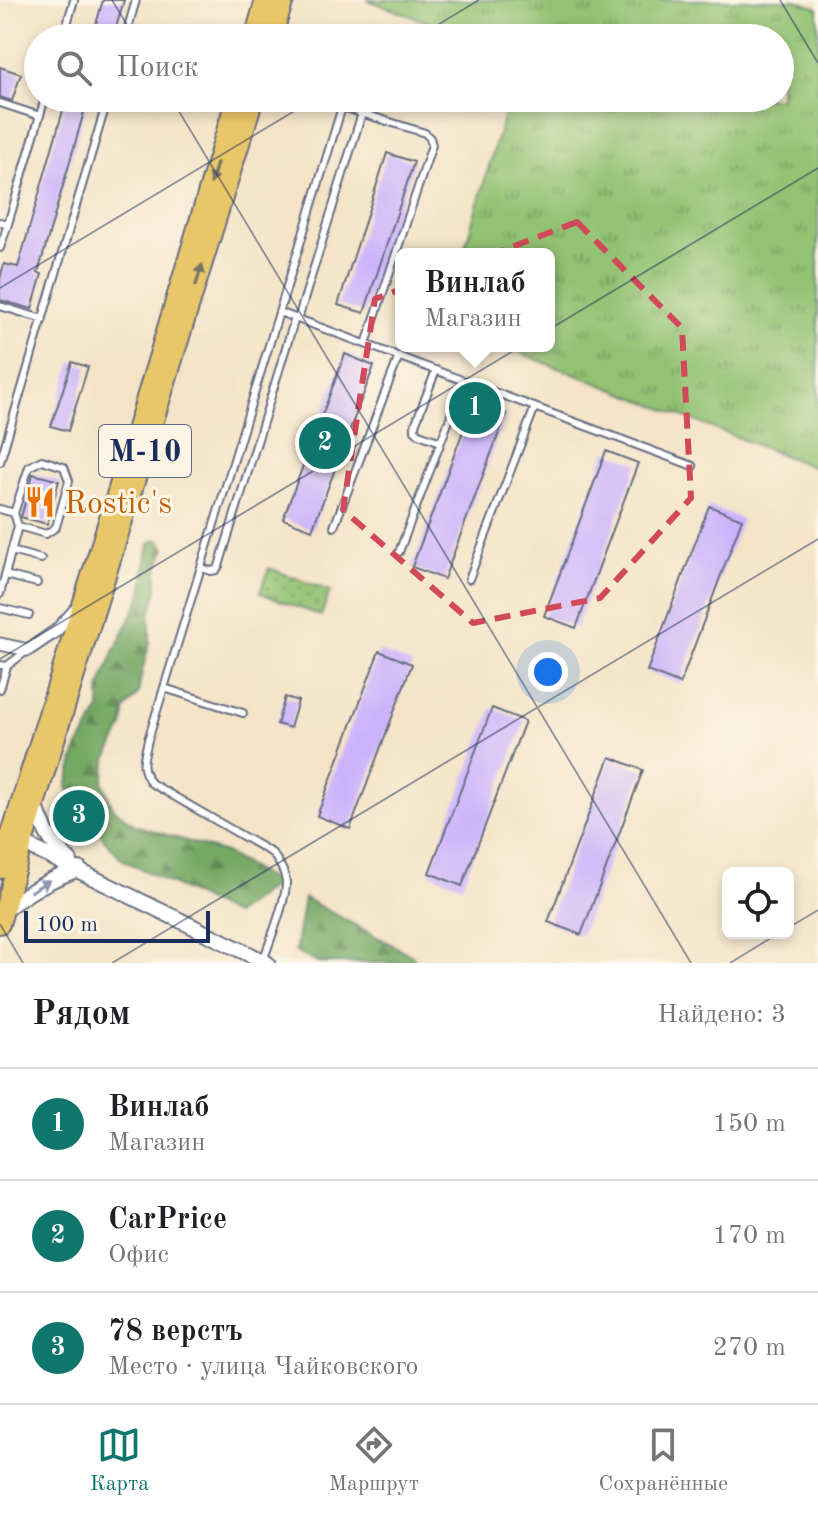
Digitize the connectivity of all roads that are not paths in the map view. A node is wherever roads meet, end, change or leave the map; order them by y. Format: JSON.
{"nodes":[{"id":1,"x":74,"y":0,"type":"edge"},
{"id":2,"x":136,"y":0,"type":"edge"},
{"id":3,"x":265,"y":0,"type":"edge"},
{"id":4,"x":284,"y":0,"type":"edge"},
{"id":5,"x":67,"y":24,"type":"edge"},
{"id":6,"x":129,"y":24,"type":"edge"},
{"id":7,"x":258,"y":24,"type":"edge"},
{"id":8,"x":276,"y":24,"type":"edge"},
{"id":9,"x":0,"y":103,"type":"edge"},
{"id":10,"x":24,"y":111,"type":"edge"},
{"id":11,"x":28,"y":112,"type":"edge"},
{"id":12,"x":41,"y":112,"type":"edge"},
{"id":13,"x":104,"y":112,"type":"edge"},
{"id":14,"x":232,"y":112,"type":"edge"},
{"id":15,"x":250,"y":112,"type":"edge"},
{"id":16,"x":340,"y":112,"type":"edge"},
{"id":17,"x":359,"y":112,"type":"edge"},
{"id":18,"x":362,"y":113,"type":"junction"},
{"id":19,"x":40,"y":116,"type":"junction"},
{"id":20,"x":0,"y":222,"type":"edge"},
{"id":21,"x":8,"y":224,"type":"junction"},
{"id":22,"x":0,"y":248,"type":"edge"},
{"id":23,"x":398,"y":248,"type":"edge"},
{"id":24,"x":395,"y":257,"type":"edge"},
{"id":25,"x":0,"y":306,"type":"edge"},
{"id":26,"x":279,"y":312,"type":"junction"},
{"id":27,"x":43,"y":319,"type":"junction"},
{"id":28,"x":297,"y":319,"type":"junction"},
{"id":29,"x":366,"y":344,"type":"junction"},
{"id":30,"x":399,"y":356,"type":"junction"},
{"id":31,"x":436,"y":370,"type":"junction"},
{"id":32,"x":464,"y":381,"type":"junction"},
{"id":33,"x":535,"y":407,"type":"junction"},
{"id":34,"x":441,"y":442,"type":"junction"},
{"id":35,"x":0,"y":462,"type":"edge"},
{"id":36,"x":693,"y":466,"type":"dead end"},
{"id":37,"x":0,"y":509,"type":"edge"},
{"id":38,"x":14,"y":513,"type":"junction"},
{"id":39,"x":18,"y":526,"type":"junction"},
{"id":40,"x":334,"y":527,"type":"dead end"},
{"id":41,"x":11,"y":551,"type":"junction"},
{"id":42,"x":399,"y":552,"type":"dead end"},
{"id":43,"x":41,"y":559,"type":"dead end"},
{"id":44,"x":201,"y":568,"type":"junction"},
{"id":45,"x":5,"y":575,"type":"junction"},
{"id":46,"x":469,"y":579,"type":"dead end"},
{"id":47,"x":37,"y":583,"type":"dead end"},
{"id":48,"x":0,"y":594,"type":"edge"},
{"id":49,"x":83,"y":601,"type":"junction"},
{"id":50,"x":0,"y":608,"type":"edge"},
{"id":51,"x":29,"y":615,"type":"dead end"},
{"id":52,"x":0,"y":644,"type":"edge"},
{"id":53,"x":28,"y":650,"type":"junction"},
{"id":54,"x":4,"y":665,"type":"edge"},
{"id":55,"x":1,"y":686,"type":"edge"},
{"id":56,"x":164,"y":688,"type":"junction"},
{"id":57,"x":243,"y":713,"type":"dead end"},
{"id":58,"x":35,"y":804,"type":"junction"},
{"id":59,"x":11,"y":837,"type":"edge"},
{"id":60,"x":0,"y":869,"type":"edge"},
{"id":61,"x":79,"y":869,"type":"junction"},
{"id":62,"x":2,"y":917,"type":"edge"},
{"id":63,"x":265,"y":962,"type":"edge"}],
"edges":[{"from":1,"to":5,"type":"lane"},
{"from":2,"to":6,"type":"lane"},
{"from":3,"to":7,"type":"highway"},
{"from":4,"to":8,"type":"highway"},
{"from":9,"to":10,"type":"lane"},
{"from":11,"to":19,"type":"lane"},
{"from":12,"to":19,"type":"lane"},
{"from":13,"to":27,"type":"lane"},
{"from":14,"to":49,"type":"highway","number":"М-10","one_way":true},
{"from":58,"to":15,"type":"highway","number":"М-10","one_way":true},
{"from":16,"to":26,"type":"lane"},
{"from":17,"to":18,"type":"lane"},
{"from":18,"to":23,"type":"lane"},
{"from":18,"to":28,"type":"lane"},
{"from":19,"to":21,"type":"lane"},
{"from":20,"to":21,"type":"lane"},
{"from":21,"to":22,"type":"lane"},
{"from":24,"to":29,"type":"lane"},
{"from":25,"to":27,"type":"lane"},
{"from":26,"to":28,"type":"lane"},
{"from":26,"to":44,"type":"lane"},
{"from":27,"to":35,"type":"lane"},
{"from":28,"to":29,"type":"lane"},
{"from":28,"to":44,"type":"lane"},
{"from":29,"to":30,"type":"lane"},
{"from":30,"to":31,"type":"lane"},
{"from":30,"to":40,"type":"lane"},
{"from":31,"to":32,"type":"lane"},
{"from":31,"to":34,"type":"lane"},
{"from":32,"to":33,"type":"lane"},
{"from":32,"to":34,"type":"lane"},
{"from":33,"to":36,"type":"lane"},
{"from":33,"to":46,"type":"lane"},
{"from":34,"to":42,"type":"lane"},
{"from":37,"to":38,"type":"lane"},
{"from":38,"to":39,"type":"lane"},
{"from":38,"to":39,"type":"lane"},
{"from":39,"to":41,"type":"lane"},
{"from":41,"to":43,"type":"lane"},
{"from":41,"to":45,"type":"lane"},
{"from":44,"to":56,"type":"lane"},
{"from":45,"to":47,"type":"lane"},
{"from":45,"to":48,"type":"lane"},
{"from":49,"to":53,"type":"street"},
{"from":49,"to":59,"type":"highway","number":"М-10"},
{"from":50,"to":51,"type":"lane"},
{"from":52,"to":53,"type":"street"},
{"from":53,"to":54,"type":"lane"},
{"from":54,"to":55,"type":"lane"},
{"from":56,"to":57,"type":"lane"},
{"from":56,"to":63,"type":"lane"},
{"from":58,"to":59,"type":"highway","number":"М-10"},
{"from":58,"to":61,"type":"street"},
{"from":59,"to":60,"type":"highway","number":"М-10"},
{"from":59,"to":61,"type":"street"},
{"from":59,"to":62,"type":"highway","number":"М-10"},
{"from":62,"to":61,"type":"street","one_way":true},
{"from":61,"to":63,"type":"street"}]}
